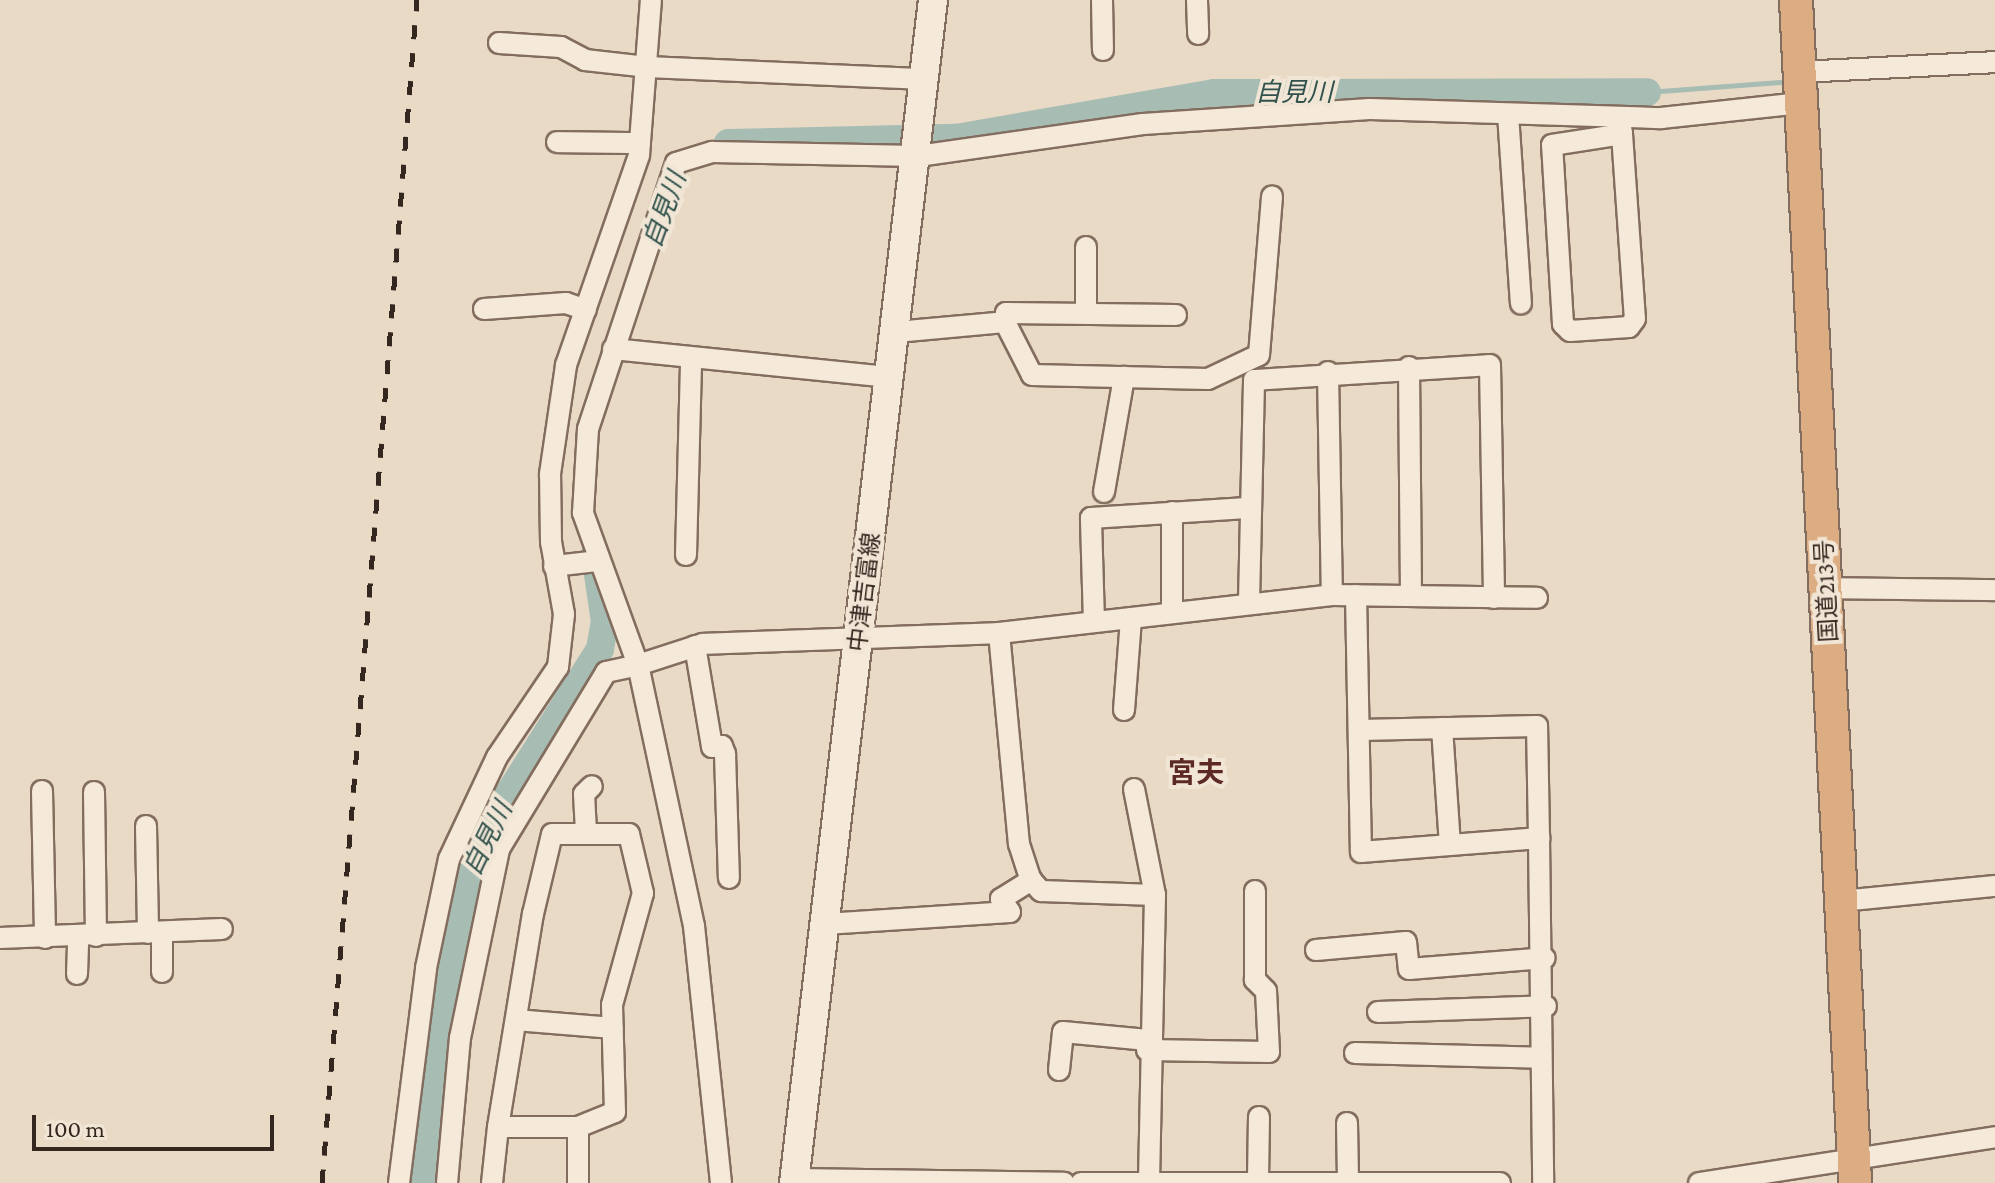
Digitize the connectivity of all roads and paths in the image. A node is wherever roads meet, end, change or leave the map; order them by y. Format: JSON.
{"nodes":[{"id":1,"x":651,"y":0,"type":"edge"},
{"id":2,"x":933,"y":0,"type":"edge"},
{"id":3,"x":1102,"y":0,"type":"edge"},
{"id":4,"x":1197,"y":0,"type":"edge"},
{"id":5,"x":1796,"y":0,"type":"edge"},
{"id":6,"x":1198,"y":34,"type":"dead end"},
{"id":7,"x":499,"y":43,"type":"dead end"},
{"id":8,"x":1103,"y":50,"type":"dead end"},
{"id":9,"x":1995,"y":62,"type":"edge"},
{"id":10,"x":647,"y":67,"type":"junction"},
{"id":11,"x":925,"y":79,"type":"junction"},
{"id":12,"x":1800,"y":88,"type":"junction"},
{"id":13,"x":1508,"y":114,"type":"junction"},
{"id":14,"x":1621,"y":126,"type":"junction"},
{"id":15,"x":557,"y":142,"type":"dead end"},
{"id":16,"x":640,"y":143,"type":"junction"},
{"id":17,"x":918,"y":156,"type":"junction"},
{"id":18,"x":1272,"y":197,"type":"dead end"},
{"id":19,"x":1086,"y":247,"type":"dead end"},
{"id":20,"x":1521,"y":304,"type":"dead end"},
{"id":21,"x":484,"y":309,"type":"dead end"},
{"id":22,"x":586,"y":310,"type":"junction"},
{"id":23,"x":1086,"y":313,"type":"junction"},
{"id":24,"x":1176,"y":315,"type":"dead end"},
{"id":25,"x":1005,"y":322,"type":"junction"},
{"id":26,"x":896,"y":332,"type":"junction"},
{"id":27,"x":613,"y":349,"type":"junction"},
{"id":28,"x":691,"y":360,"type":"junction"},
{"id":29,"x":1409,"y":367,"type":"junction"},
{"id":30,"x":1328,"y":372,"type":"junction"},
{"id":31,"x":890,"y":377,"type":"junction"},
{"id":32,"x":1124,"y":377,"type":"junction"},
{"id":33,"x":1104,"y":492,"type":"dead end"},
{"id":34,"x":1247,"y":508,"type":"junction"},
{"id":35,"x":1172,"y":512,"type":"junction"},
{"id":36,"x":686,"y":555,"type":"dead end"},
{"id":37,"x":598,"y":561,"type":"junction"},
{"id":38,"x":554,"y":566,"type":"junction"},
{"id":39,"x":1825,"y":588,"type":"junction"},
{"id":40,"x":1995,"y":590,"type":"edge"},
{"id":41,"x":1332,"y":595,"type":"junction"},
{"id":42,"x":1356,"y":595,"type":"junction"},
{"id":43,"x":1411,"y":596,"type":"junction"},
{"id":44,"x":1494,"y":598,"type":"junction"},
{"id":45,"x":1537,"y":598,"type":"dead end"},
{"id":46,"x":1249,"y":602,"type":"junction"},
{"id":47,"x":1172,"y":613,"type":"junction"},
{"id":48,"x":1131,"y":618,"type":"junction"},
{"id":49,"x":1094,"y":622,"type":"junction"},
{"id":50,"x":999,"y":633,"type":"junction"},
{"id":51,"x":857,"y":644,"type":"junction"},
{"id":52,"x":695,"y":646,"type":"junction"},
{"id":53,"x":638,"y":665,"type":"junction"},
{"id":54,"x":1124,"y":710,"type":"dead end"},
{"id":55,"x":1442,"y":728,"type":"junction"},
{"id":56,"x":1359,"y":730,"type":"junction"},
{"id":57,"x":592,"y":786,"type":"dead end"},
{"id":58,"x":1134,"y":789,"type":"dead end"},
{"id":59,"x":42,"y":791,"type":"dead end"},
{"id":60,"x":94,"y":792,"type":"dead end"},
{"id":61,"x":146,"y":826,"type":"dead end"},
{"id":62,"x":586,"y":832,"type":"junction"},
{"id":63,"x":1539,"y":838,"type":"junction"},
{"id":64,"x":1450,"y":845,"type":"junction"},
{"id":65,"x":729,"y":878,"type":"dead end"},
{"id":66,"x":1031,"y":880,"type":"junction"},
{"id":67,"x":1995,"y":886,"type":"edge"},
{"id":68,"x":1255,"y":891,"type":"dead end"},
{"id":69,"x":1155,"y":895,"type":"junction"},
{"id":70,"x":1841,"y":901,"type":"junction"},
{"id":71,"x":825,"y":924,"type":"junction"},
{"id":72,"x":222,"y":929,"type":"dead end"},
{"id":73,"x":155,"y":933,"type":"junction"},
{"id":74,"x":87,"y":936,"type":"junction"},
{"id":75,"x":0,"y":938,"type":"edge"},
{"id":76,"x":45,"y":938,"type":"junction"},
{"id":77,"x":1316,"y":950,"type":"dead end"},
{"id":78,"x":1545,"y":958,"type":"junction"},
{"id":79,"x":162,"y":972,"type":"dead end"},
{"id":80,"x":77,"y":974,"type":"dead end"},
{"id":81,"x":1546,"y":1006,"type":"junction"},
{"id":82,"x":1378,"y":1012,"type":"dead end"},
{"id":83,"x":516,"y":1020,"type":"junction"},
{"id":84,"x":613,"y":1028,"type":"junction"},
{"id":85,"x":1147,"y":1045,"type":"junction"},
{"id":86,"x":1355,"y":1053,"type":"dead end"},
{"id":87,"x":1541,"y":1058,"type":"junction"},
{"id":88,"x":1059,"y":1070,"type":"dead end"},
{"id":89,"x":1259,"y":1117,"type":"dead end"},
{"id":90,"x":1347,"y":1123,"type":"dead end"},
{"id":91,"x":498,"y":1127,"type":"junction"},
{"id":92,"x":578,"y":1127,"type":"junction"},
{"id":93,"x":1995,"y":1137,"type":"edge"},
{"id":94,"x":1854,"y":1170,"type":"edge"},
{"id":95,"x":1348,"y":1179,"type":"junction"},
{"id":96,"x":1258,"y":1180,"type":"junction"},
{"id":97,"x":794,"y":1181,"type":"edge"},
{"id":98,"x":1466,"y":1182,"type":"edge"},
{"id":99,"x":399,"y":1183,"type":"edge"},
{"id":100,"x":447,"y":1183,"type":"edge"},
{"id":101,"x":492,"y":1183,"type":"edge"},
{"id":102,"x":578,"y":1183,"type":"edge"},
{"id":103,"x":721,"y":1183,"type":"edge"},
{"id":104,"x":1064,"y":1183,"type":"edge"},
{"id":105,"x":1081,"y":1183,"type":"edge"},
{"id":106,"x":1149,"y":1183,"type":"edge"},
{"id":107,"x":1500,"y":1183,"type":"edge"},
{"id":108,"x":1543,"y":1183,"type":"edge"},
{"id":109,"x":1699,"y":1183,"type":"edge"}],
"edges":[{"from":1,"to":10,"type":"street"},
{"from":2,"to":11,"type":"main road","name":"中津吉富線"},
{"from":3,"to":8,"type":"street"},
{"from":4,"to":6,"type":"street"},
{"from":5,"to":12,"type":"highway","name":"国道213号"},
{"from":7,"to":10,"type":"street"},
{"from":9,"to":12,"type":"street"},
{"from":10,"to":11,"type":"street"},
{"from":10,"to":16,"type":"street"},
{"from":11,"to":17,"type":"main road","name":"中津吉富線"},
{"from":12,"to":14,"type":"street"},
{"from":12,"to":39,"type":"highway","name":"国道213号"},
{"from":13,"to":14,"type":"street"},
{"from":13,"to":17,"type":"street"},
{"from":13,"to":20,"type":"street"},
{"from":14,"to":14,"type":"street"},
{"from":15,"to":16,"type":"street"},
{"from":16,"to":22,"type":"street"},
{"from":17,"to":26,"type":"main road","name":"中津吉富線"},
{"from":17,"to":27,"type":"street"},
{"from":18,"to":32,"type":"street"},
{"from":19,"to":23,"type":"street"},
{"from":21,"to":22,"type":"street"},
{"from":22,"to":38,"type":"street"},
{"from":23,"to":24,"type":"street"},
{"from":23,"to":25,"type":"street"},
{"from":25,"to":26,"type":"street"},
{"from":25,"to":32,"type":"street"},
{"from":26,"to":31,"type":"main road","name":"中津吉富線"},
{"from":27,"to":28,"type":"street"},
{"from":27,"to":37,"type":"street"},
{"from":28,"to":31,"type":"street"},
{"from":28,"to":36,"type":"street"},
{"from":29,"to":30,"type":"street"},
{"from":29,"to":43,"type":"street"},
{"from":29,"to":44,"type":"street"},
{"from":30,"to":34,"type":"street"},
{"from":30,"to":41,"type":"street"},
{"from":31,"to":51,"type":"main road","name":"中津吉富線"},
{"from":32,"to":33,"type":"street"},
{"from":34,"to":35,"type":"street"},
{"from":34,"to":46,"type":"street"},
{"from":35,"to":47,"type":"street"},
{"from":35,"to":49,"type":"street"},
{"from":37,"to":38,"type":"street"},
{"from":37,"to":53,"type":"street"},
{"from":38,"to":99,"type":"street"},
{"from":39,"to":40,"type":"street"},
{"from":39,"to":70,"type":"highway","name":"国道213号"},
{"from":41,"to":42,"type":"street"},
{"from":41,"to":46,"type":"street"},
{"from":42,"to":43,"type":"street"},
{"from":42,"to":56,"type":"street"},
{"from":43,"to":44,"type":"street"},
{"from":44,"to":45,"type":"street"},
{"from":46,"to":47,"type":"street"},
{"from":47,"to":48,"type":"street"},
{"from":48,"to":49,"type":"street"},
{"from":48,"to":54,"type":"street"},
{"from":49,"to":50,"type":"street"},
{"from":50,"to":51,"type":"street"},
{"from":50,"to":66,"type":"street"},
{"from":51,"to":52,"type":"street"},
{"from":51,"to":71,"type":"main road","name":"中津吉富線"},
{"from":52,"to":53,"type":"street"},
{"from":52,"to":65,"type":"street"},
{"from":53,"to":100,"type":"street"},
{"from":53,"to":103,"type":"street"},
{"from":55,"to":56,"type":"street"},
{"from":55,"to":63,"type":"street"},
{"from":55,"to":64,"type":"street"},
{"from":56,"to":64,"type":"street"},
{"from":57,"to":62,"type":"street"},
{"from":58,"to":69,"type":"street"},
{"from":59,"to":76,"type":"street"},
{"from":60,"to":74,"type":"street"},
{"from":61,"to":73,"type":"street"},
{"from":62,"to":83,"type":"street"},
{"from":62,"to":84,"type":"street"},
{"from":63,"to":64,"type":"street"},
{"from":63,"to":78,"type":"street"},
{"from":66,"to":69,"type":"street"},
{"from":66,"to":71,"type":"street"},
{"from":67,"to":70,"type":"street"},
{"from":68,"to":85,"type":"street"},
{"from":69,"to":85,"type":"street"},
{"from":70,"to":94,"type":"highway","name":"国道213号"},
{"from":71,"to":97,"type":"main road","name":"中津吉富線"},
{"from":72,"to":73,"type":"street"},
{"from":73,"to":74,"type":"street"},
{"from":73,"to":79,"type":"street"},
{"from":74,"to":76,"type":"street"},
{"from":74,"to":80,"type":"street"},
{"from":75,"to":76,"type":"street"},
{"from":77,"to":78,"type":"street"},
{"from":78,"to":81,"type":"street"},
{"from":81,"to":82,"type":"street"},
{"from":81,"to":87,"type":"street"},
{"from":83,"to":84,"type":"street"},
{"from":83,"to":91,"type":"street"},
{"from":84,"to":92,"type":"street"},
{"from":85,"to":88,"type":"street"},
{"from":85,"to":106,"type":"street"},
{"from":86,"to":87,"type":"street"},
{"from":87,"to":108,"type":"street"},
{"from":89,"to":96,"type":"street"},
{"from":90,"to":95,"type":"street"},
{"from":91,"to":92,"type":"street"},
{"from":91,"to":101,"type":"street"},
{"from":92,"to":102,"type":"street"},
{"from":93,"to":94,"type":"street"},
{"from":94,"to":109,"type":"street"},
{"from":95,"to":96,"type":"street"},
{"from":95,"to":98,"type":"street"},
{"from":96,"to":106,"type":"street"},
{"from":97,"to":104,"type":"street"},
{"from":98,"to":107,"type":"street"},
{"from":105,"to":106,"type":"street"}]}
